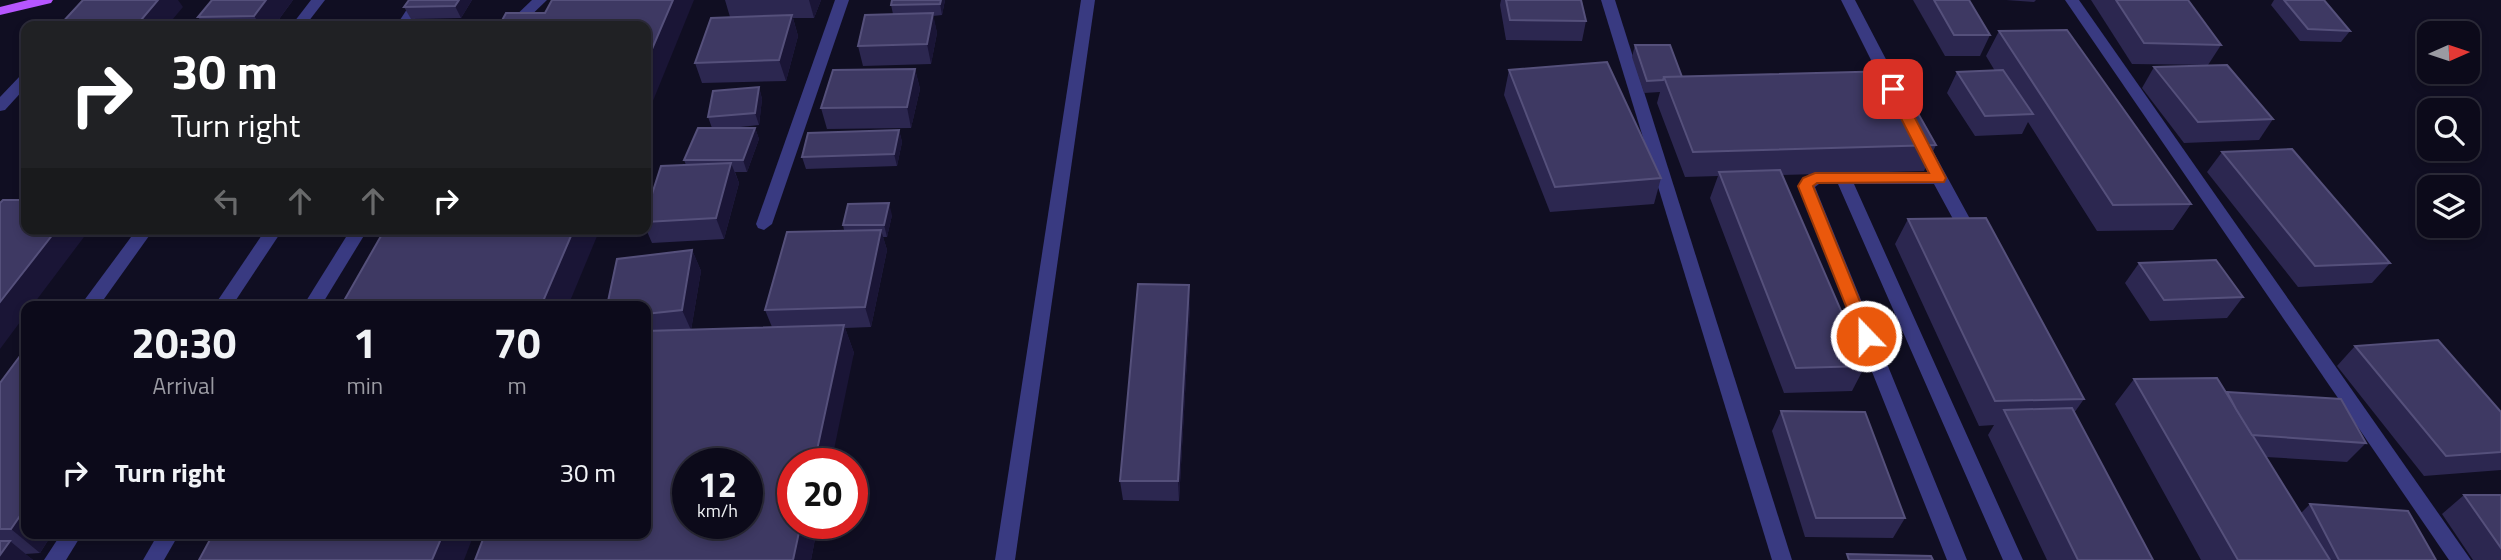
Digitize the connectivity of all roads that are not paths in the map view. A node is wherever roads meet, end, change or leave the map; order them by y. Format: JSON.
{"nodes":[{"id":1,"x":46,"y":0,"type":"edge"},
{"id":2,"x":317,"y":0,"type":"edge"},
{"id":3,"x":420,"y":0,"type":"edge"},
{"id":4,"x":540,"y":0,"type":"edge"},
{"id":5,"x":842,"y":0,"type":"edge"},
{"id":6,"x":1088,"y":0,"type":"edge"},
{"id":7,"x":1608,"y":0,"type":"edge"},
{"id":8,"x":1847,"y":0,"type":"edge"},
{"id":9,"x":2072,"y":0,"type":"edge"},
{"id":10,"x":0,"y":11,"type":"edge"},
{"id":11,"x":302,"y":21,"type":"edge"},
{"id":12,"x":406,"y":21,"type":"edge"},
{"id":13,"x":517,"y":21,"type":"edge"},
{"id":14,"x":21,"y":83,"type":"edge"},
{"id":15,"x":0,"y":106,"type":"edge"},
{"id":16,"x":1939,"y":178,"type":"junction"},
{"id":17,"x":1844,"y":179,"type":"junction"},
{"id":18,"x":764,"y":224,"type":"dead end"},
{"id":19,"x":142,"y":235,"type":"edge"},
{"id":20,"x":271,"y":235,"type":"edge"},
{"id":21,"x":356,"y":235,"type":"edge"},
{"id":22,"x":1978,"y":250,"type":"edge"},
{"id":23,"x":93,"y":301,"type":"edge"},
{"id":24,"x":226,"y":301,"type":"edge"},
{"id":25,"x":315,"y":301,"type":"edge"},
{"id":26,"x":69,"y":539,"type":"edge"},
{"id":27,"x":166,"y":539,"type":"edge"},
{"id":28,"x":54,"y":560,"type":"edge"},
{"id":29,"x":153,"y":560,"type":"edge"},
{"id":30,"x":1005,"y":560,"type":"edge"},
{"id":31,"x":1782,"y":560,"type":"edge"},
{"id":32,"x":1957,"y":560,"type":"edge"},
{"id":33,"x":2013,"y":560,"type":"edge"},
{"id":34,"x":2460,"y":560,"type":"edge"}],
"edges":[{"from":1,"to":10,"type":"main road"},
{"from":2,"to":11,"type":"street"},
{"from":3,"to":12,"type":"street"},
{"from":4,"to":13,"type":"street"},
{"from":5,"to":18,"type":"street"},
{"from":6,"to":30,"type":"street"},
{"from":7,"to":31,"type":"street"},
{"from":8,"to":16,"type":"street"},
{"from":9,"to":34,"type":"street"},
{"from":14,"to":15,"type":"street"},
{"from":16,"to":17,"type":"street"},
{"from":16,"to":22,"type":"street"},
{"from":17,"to":32,"type":"street"},
{"from":17,"to":33,"type":"street"},
{"from":19,"to":23,"type":"street"},
{"from":20,"to":24,"type":"street"},
{"from":21,"to":25,"type":"street"},
{"from":26,"to":28,"type":"street"},
{"from":27,"to":29,"type":"street"}]}
